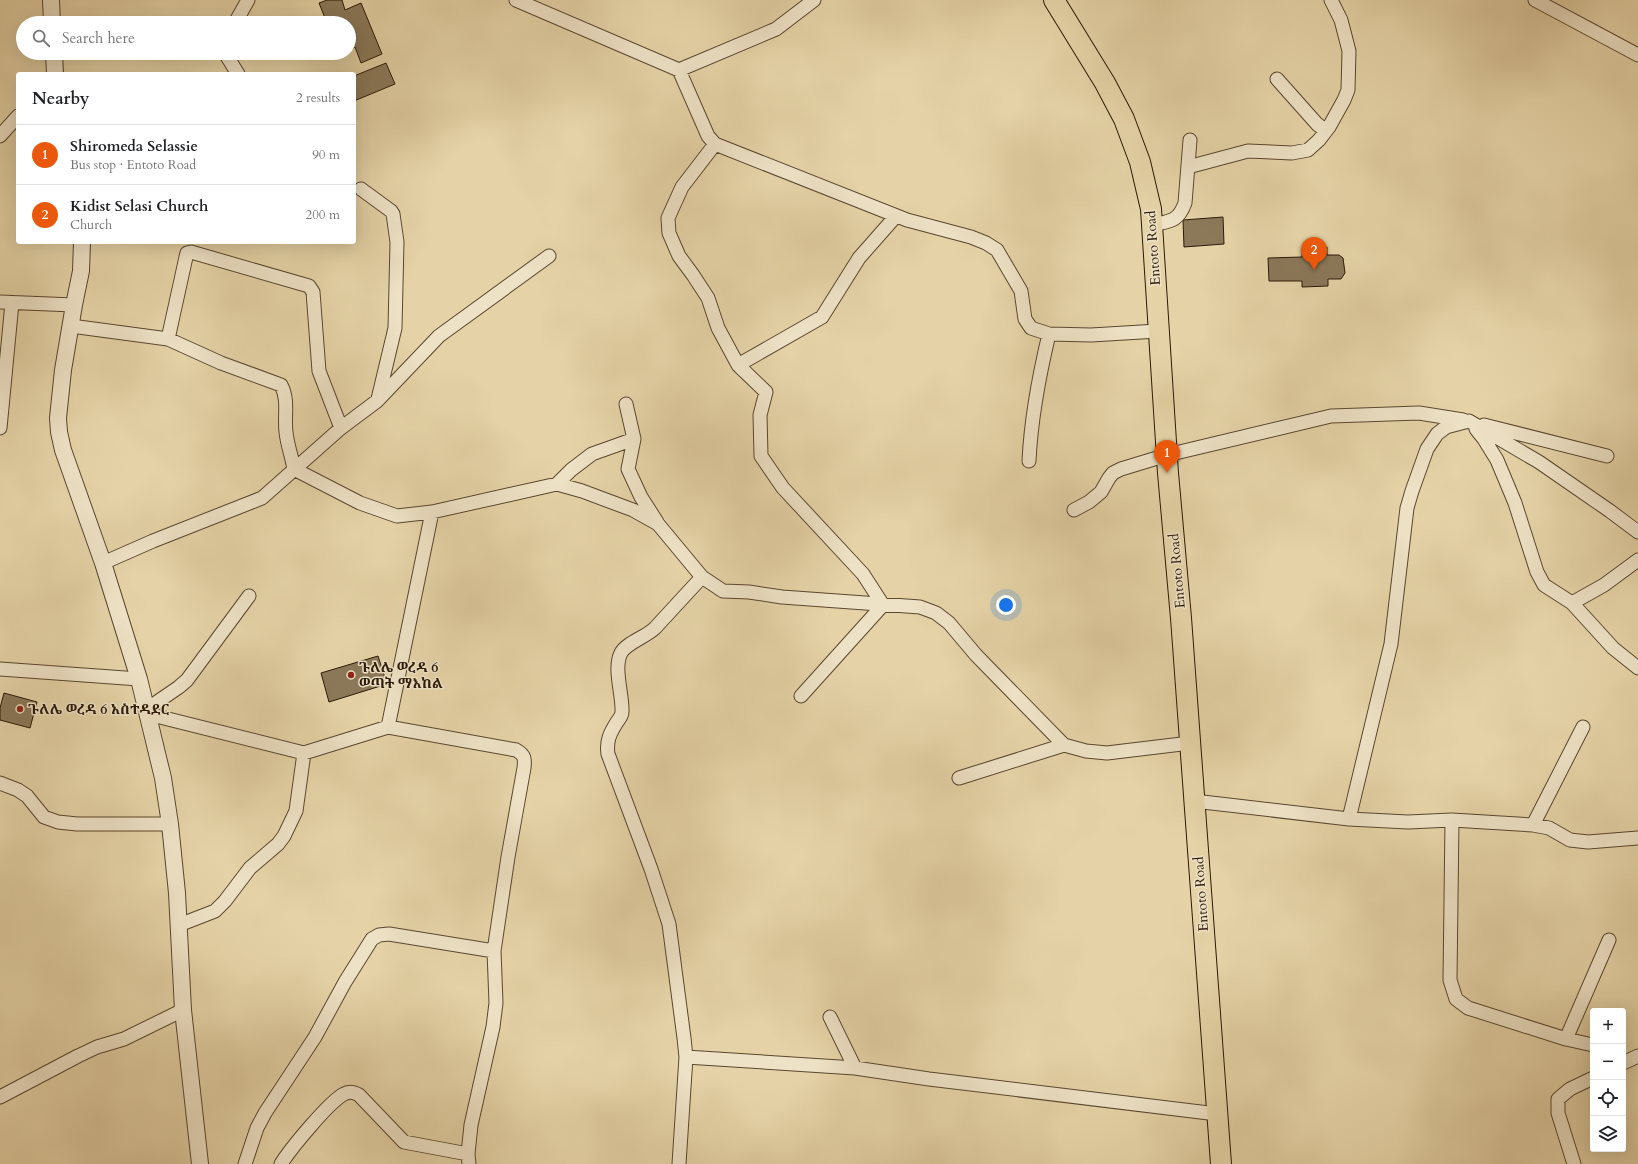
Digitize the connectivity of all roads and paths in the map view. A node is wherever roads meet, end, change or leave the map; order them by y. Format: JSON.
{"nodes":[{"id":1,"x":52,"y":0,"type":"edge"},
{"id":2,"x":248,"y":0,"type":"edge"},
{"id":3,"x":516,"y":0,"type":"edge"},
{"id":4,"x":814,"y":0,"type":"edge"},
{"id":5,"x":1054,"y":0,"type":"edge"},
{"id":6,"x":1331,"y":0,"type":"edge"},
{"id":7,"x":1535,"y":0,"type":"edge"},
{"id":8,"x":52,"y":16,"type":"edge"},
{"id":9,"x":239,"y":16,"type":"edge"},
{"id":10,"x":1638,"y":55,"type":"edge"},
{"id":11,"x":54,"y":60,"type":"edge"},
{"id":12,"x":229,"y":60,"type":"edge"},
{"id":13,"x":678,"y":70,"type":"junction"},
{"id":14,"x":55,"y":72,"type":"edge"},
{"id":15,"x":237,"y":72,"type":"edge"},
{"id":16,"x":1277,"y":79,"type":"dead end"},
{"id":17,"x":16,"y":118,"type":"edge"},
{"id":18,"x":1326,"y":130,"type":"junction"},
{"id":19,"x":0,"y":136,"type":"edge"},
{"id":20,"x":1190,"y":140,"type":"dead end"},
{"id":21,"x":715,"y":144,"type":"junction"},
{"id":22,"x":1188,"y":167,"type":"junction"},
{"id":23,"x":361,"y":189,"type":"dead end"},
{"id":24,"x":896,"y":216,"type":"junction"},
{"id":25,"x":1152,"y":225,"type":"junction"},
{"id":26,"x":82,"y":244,"type":"edge"},
{"id":27,"x":549,"y":256,"type":"dead end"},
{"id":28,"x":6,"y":303,"type":"edge"},
{"id":29,"x":74,"y":305,"type":"junction"},
{"id":30,"x":71,"y":326,"type":"junction"},
{"id":31,"x":1158,"y":331,"type":"junction"},
{"id":32,"x":1048,"y":334,"type":"junction"},
{"id":33,"x":168,"y":339,"type":"junction"},
{"id":34,"x":738,"y":365,"type":"junction"},
{"id":35,"x":377,"y":401,"type":"junction"},
{"id":36,"x":626,"y":404,"type":"dead end"},
{"id":37,"x":1469,"y":421,"type":"junction"},
{"id":38,"x":0,"y":428,"type":"edge"},
{"id":39,"x":341,"y":428,"type":"junction"},
{"id":40,"x":634,"y":439,"type":"junction"},
{"id":41,"x":1167,"y":455,"type":"junction"},
{"id":42,"x":1607,"y":456,"type":"dead end"},
{"id":43,"x":1030,"y":461,"type":"dead end"},
{"id":44,"x":294,"y":469,"type":"junction"},
{"id":45,"x":557,"y":484,"type":"junction"},
{"id":46,"x":1074,"y":510,"type":"dead end"},
{"id":47,"x":432,"y":512,"type":"junction"},
{"id":48,"x":658,"y":524,"type":"junction"},
{"id":49,"x":1638,"y":532,"type":"edge"},
{"id":50,"x":1638,"y":560,"type":"edge"},
{"id":51,"x":104,"y":562,"type":"junction"},
{"id":52,"x":702,"y":577,"type":"junction"},
{"id":53,"x":249,"y":596,"type":"dead end"},
{"id":54,"x":1572,"y":603,"type":"junction"},
{"id":55,"x":883,"y":606,"type":"junction"},
{"id":56,"x":1638,"y":668,"type":"edge"},
{"id":57,"x":0,"y":669,"type":"edge"},
{"id":58,"x":139,"y":679,"type":"junction"},
{"id":59,"x":801,"y":696,"type":"dead end"},
{"id":60,"x":147,"y":712,"type":"junction"},
{"id":61,"x":388,"y":727,"type":"junction"},
{"id":62,"x":1583,"y":727,"type":"dead end"},
{"id":63,"x":1190,"y":743,"type":"junction"},
{"id":64,"x":1064,"y":745,"type":"junction"},
{"id":65,"x":304,"y":753,"type":"junction"},
{"id":66,"x":959,"y":778,"type":"dead end"},
{"id":67,"x":0,"y":783,"type":"edge"},
{"id":68,"x":1194,"y":801,"type":"junction"},
{"id":69,"x":1349,"y":819,"type":"junction"},
{"id":70,"x":1452,"y":820,"type":"junction"},
{"id":71,"x":170,"y":824,"type":"junction"},
{"id":72,"x":1533,"y":825,"type":"junction"},
{"id":73,"x":1638,"y":838,"type":"edge"},
{"id":74,"x":179,"y":925,"type":"junction"},
{"id":75,"x":1609,"y":940,"type":"dead end"},
{"id":76,"x":494,"y":951,"type":"junction"},
{"id":77,"x":183,"y":1010,"type":"junction"},
{"id":78,"x":830,"y":1017,"type":"dead end"},
{"id":79,"x":1566,"y":1038,"type":"junction"},
{"id":80,"x":1590,"y":1044,"type":"edge"},
{"id":81,"x":1626,"y":1053,"type":"edge"},
{"id":82,"x":1638,"y":1056,"type":"edge"},
{"id":83,"x":686,"y":1058,"type":"junction"},
{"id":84,"x":1626,"y":1062,"type":"edge"},
{"id":85,"x":855,"y":1068,"type":"junction"},
{"id":86,"x":1590,"y":1079,"type":"edge"},
{"id":87,"x":0,"y":1097,"type":"edge"},
{"id":88,"x":1217,"y":1114,"type":"junction"},
{"id":89,"x":469,"y":1159,"type":"edge"},
{"id":90,"x":200,"y":1164,"type":"edge"},
{"id":91,"x":245,"y":1164,"type":"edge"},
{"id":92,"x":281,"y":1164,"type":"edge"},
{"id":93,"x":678,"y":1164,"type":"edge"},
{"id":94,"x":1221,"y":1164,"type":"edge"},
{"id":95,"x":1574,"y":1164,"type":"edge"}],
"edges":[{"from":1,"to":8,"type":"street"},
{"from":2,"to":9,"type":"street"},
{"from":3,"to":13,"type":"street"},
{"from":4,"to":13,"type":"street"},
{"from":5,"to":25,"type":"main road","name":"Entoto Road"},
{"from":6,"to":18,"type":"street"},
{"from":7,"to":10,"type":"street"},
{"from":11,"to":14,"type":"street"},
{"from":12,"to":15,"type":"street"},
{"from":13,"to":21,"type":"street"},
{"from":16,"to":18,"type":"street"},
{"from":17,"to":19,"type":"street"},
{"from":18,"to":22,"type":"street"},
{"from":20,"to":22,"type":"street"},
{"from":21,"to":24,"type":"street"},
{"from":21,"to":34,"type":"street"},
{"from":22,"to":25,"type":"street"},
{"from":23,"to":35,"type":"street"},
{"from":24,"to":32,"type":"street"},
{"from":24,"to":34,"type":"street"},
{"from":25,"to":31,"type":"main road","name":"Entoto Road"},
{"from":26,"to":29,"type":"street"},
{"from":27,"to":35,"type":"street"},
{"from":28,"to":29,"type":"street"},
{"from":28,"to":38,"type":"street"},
{"from":29,"to":30,"type":"street"},
{"from":30,"to":33,"type":"street"},
{"from":30,"to":51,"type":"street"},
{"from":31,"to":32,"type":"street"},
{"from":31,"to":41,"type":"main road","name":"Entoto Road"},
{"from":32,"to":43,"type":"street"},
{"from":33,"to":39,"type":"street"},
{"from":33,"to":44,"type":"street"},
{"from":34,"to":55,"type":"street"},
{"from":35,"to":39,"type":"street"},
{"from":36,"to":40,"type":"street"},
{"from":37,"to":41,"type":"street"},
{"from":37,"to":42,"type":"street"},
{"from":37,"to":49,"type":"street"},
{"from":37,"to":54,"type":"street"},
{"from":37,"to":69,"type":"street"},
{"from":39,"to":44,"type":"street"},
{"from":40,"to":45,"type":"street"},
{"from":40,"to":48,"type":"street"},
{"from":41,"to":46,"type":"street"},
{"from":41,"to":63,"type":"main road","name":"Entoto Road"},
{"from":44,"to":47,"type":"street"},
{"from":44,"to":51,"type":"street"},
{"from":45,"to":47,"type":"street"},
{"from":45,"to":48,"type":"street"},
{"from":47,"to":61,"type":"street"},
{"from":48,"to":52,"type":"street"},
{"from":50,"to":54,"type":"street"},
{"from":51,"to":58,"type":"street"},
{"from":52,"to":55,"type":"street"},
{"from":52,"to":83,"type":"street"},
{"from":53,"to":60,"type":"street"},
{"from":54,"to":56,"type":"street"},
{"from":55,"to":59,"type":"street"},
{"from":55,"to":64,"type":"street"},
{"from":57,"to":58,"type":"street"},
{"from":58,"to":60,"type":"street"},
{"from":60,"to":65,"type":"street"},
{"from":60,"to":71,"type":"street"},
{"from":61,"to":65,"type":"street"},
{"from":61,"to":76,"type":"street"},
{"from":62,"to":72,"type":"street"},
{"from":63,"to":64,"type":"street"},
{"from":63,"to":68,"type":"main road","name":"Entoto Road"},
{"from":64,"to":66,"type":"street"},
{"from":65,"to":74,"type":"street"},
{"from":67,"to":71,"type":"street"},
{"from":68,"to":69,"type":"street"},
{"from":68,"to":88,"type":"main road","name":"Entoto Road"},
{"from":69,"to":70,"type":"street"},
{"from":70,"to":72,"type":"street"},
{"from":70,"to":79,"type":"street"},
{"from":71,"to":74,"type":"street"},
{"from":72,"to":73,"type":"street"},
{"from":74,"to":77,"type":"street"},
{"from":75,"to":79,"type":"street"},
{"from":76,"to":89,"type":"street"},
{"from":76,"to":91,"type":"street"},
{"from":77,"to":87,"type":"street"},
{"from":77,"to":90,"type":"street"},
{"from":78,"to":85,"type":"street"},
{"from":79,"to":80,"type":"street"},
{"from":81,"to":82,"type":"street"},
{"from":82,"to":84,"type":"street"},
{"from":83,"to":85,"type":"street"},
{"from":83,"to":93,"type":"street"},
{"from":85,"to":88,"type":"street"},
{"from":86,"to":95,"type":"street"},
{"from":88,"to":94,"type":"main road","name":"Entoto Road"},
{"from":89,"to":92,"type":"street"}]}
